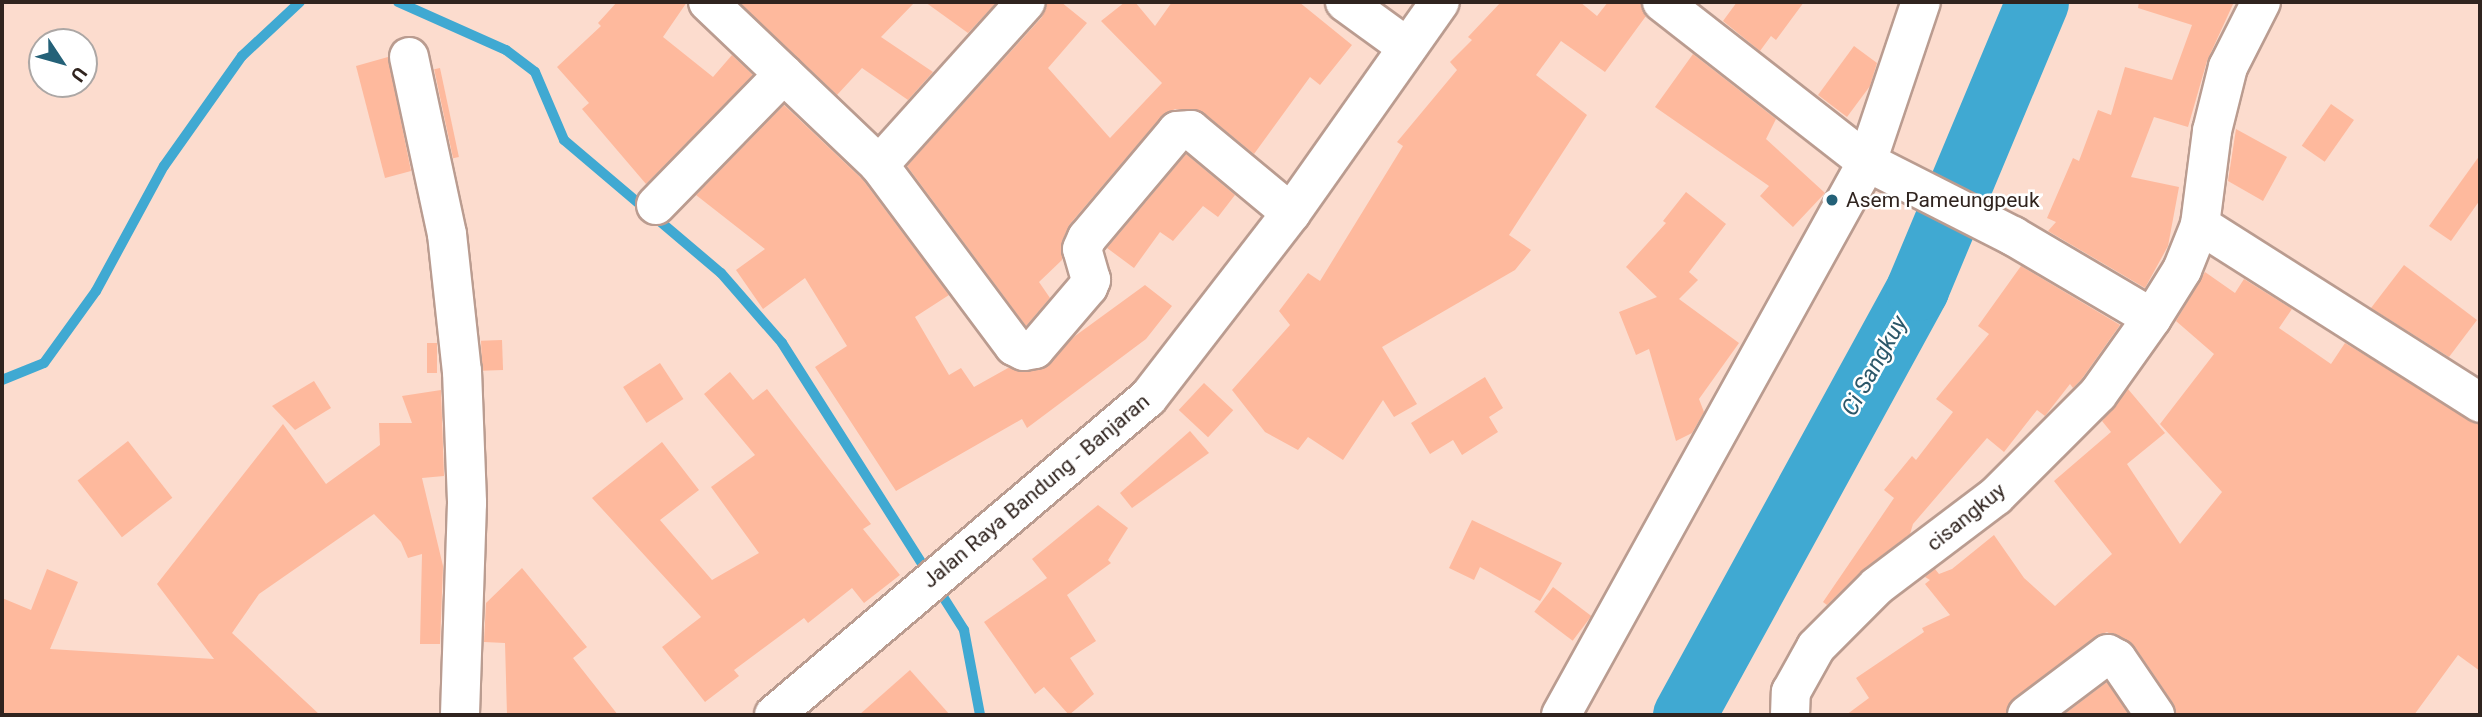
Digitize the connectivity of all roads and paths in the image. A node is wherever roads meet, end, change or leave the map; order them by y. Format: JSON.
{"nodes":[{"id":1,"x":708,"y":2,"type":"edge"},
{"id":2,"x":1026,"y":2,"type":"edge"},
{"id":3,"x":1345,"y":2,"type":"edge"},
{"id":4,"x":1440,"y":2,"type":"edge"},
{"id":5,"x":1662,"y":2,"type":"edge"},
{"id":6,"x":1921,"y":2,"type":"edge"},
{"id":7,"x":2261,"y":2,"type":"edge"},
{"id":8,"x":1407,"y":47,"type":"junction"},
{"id":9,"x":409,"y":57,"type":"dead end"},
{"id":10,"x":784,"y":74,"type":"junction"},
{"id":11,"x":879,"y":165,"type":"junction"},
{"id":12,"x":1882,"y":171,"type":"junction"},
{"id":13,"x":656,"y":205,"type":"dead end"},
{"id":14,"x":1291,"y":213,"type":"junction"},
{"id":15,"x":2200,"y":225,"type":"junction"},
{"id":16,"x":2152,"y":318,"type":"junction"},
{"id":17,"x":2480,"y":403,"type":"edge"},
{"id":18,"x":1787,"y":707,"type":"edge"},
{"id":19,"x":460,"y":715,"type":"edge"},
{"id":20,"x":774,"y":715,"type":"edge"},
{"id":21,"x":1561,"y":715,"type":"edge"},
{"id":22,"x":2027,"y":715,"type":"edge"},
{"id":23,"x":2155,"y":715,"type":"edge"}],
"edges":[{"from":1,"to":10,"type":"street"},
{"from":2,"to":11,"type":"street"},
{"from":3,"to":8,"type":"street"},
{"from":4,"to":8,"type":"street","name":"Jalan Raya Bandung - Banjaran"},
{"from":5,"to":12,"type":"street"},
{"from":6,"to":12,"type":"street"},
{"from":7,"to":15,"type":"street","name":"cisangkuy"},
{"from":8,"to":14,"type":"street","name":"Jalan Raya Bandung - Banjaran"},
{"from":9,"to":19,"type":"street"},
{"from":10,"to":11,"type":"street"},
{"from":10,"to":13,"type":"street"},
{"from":11,"to":14,"type":"street"},
{"from":12,"to":16,"type":"street"},
{"from":12,"to":21,"type":"street"},
{"from":14,"to":20,"type":"street","name":"Jalan Raya Bandung - Banjaran"},
{"from":15,"to":16,"type":"street","name":"cisangkuy"},
{"from":15,"to":17,"type":"street"},
{"from":16,"to":18,"type":"street","name":"cisangkuy"},
{"from":22,"to":23,"type":"street"}]}
